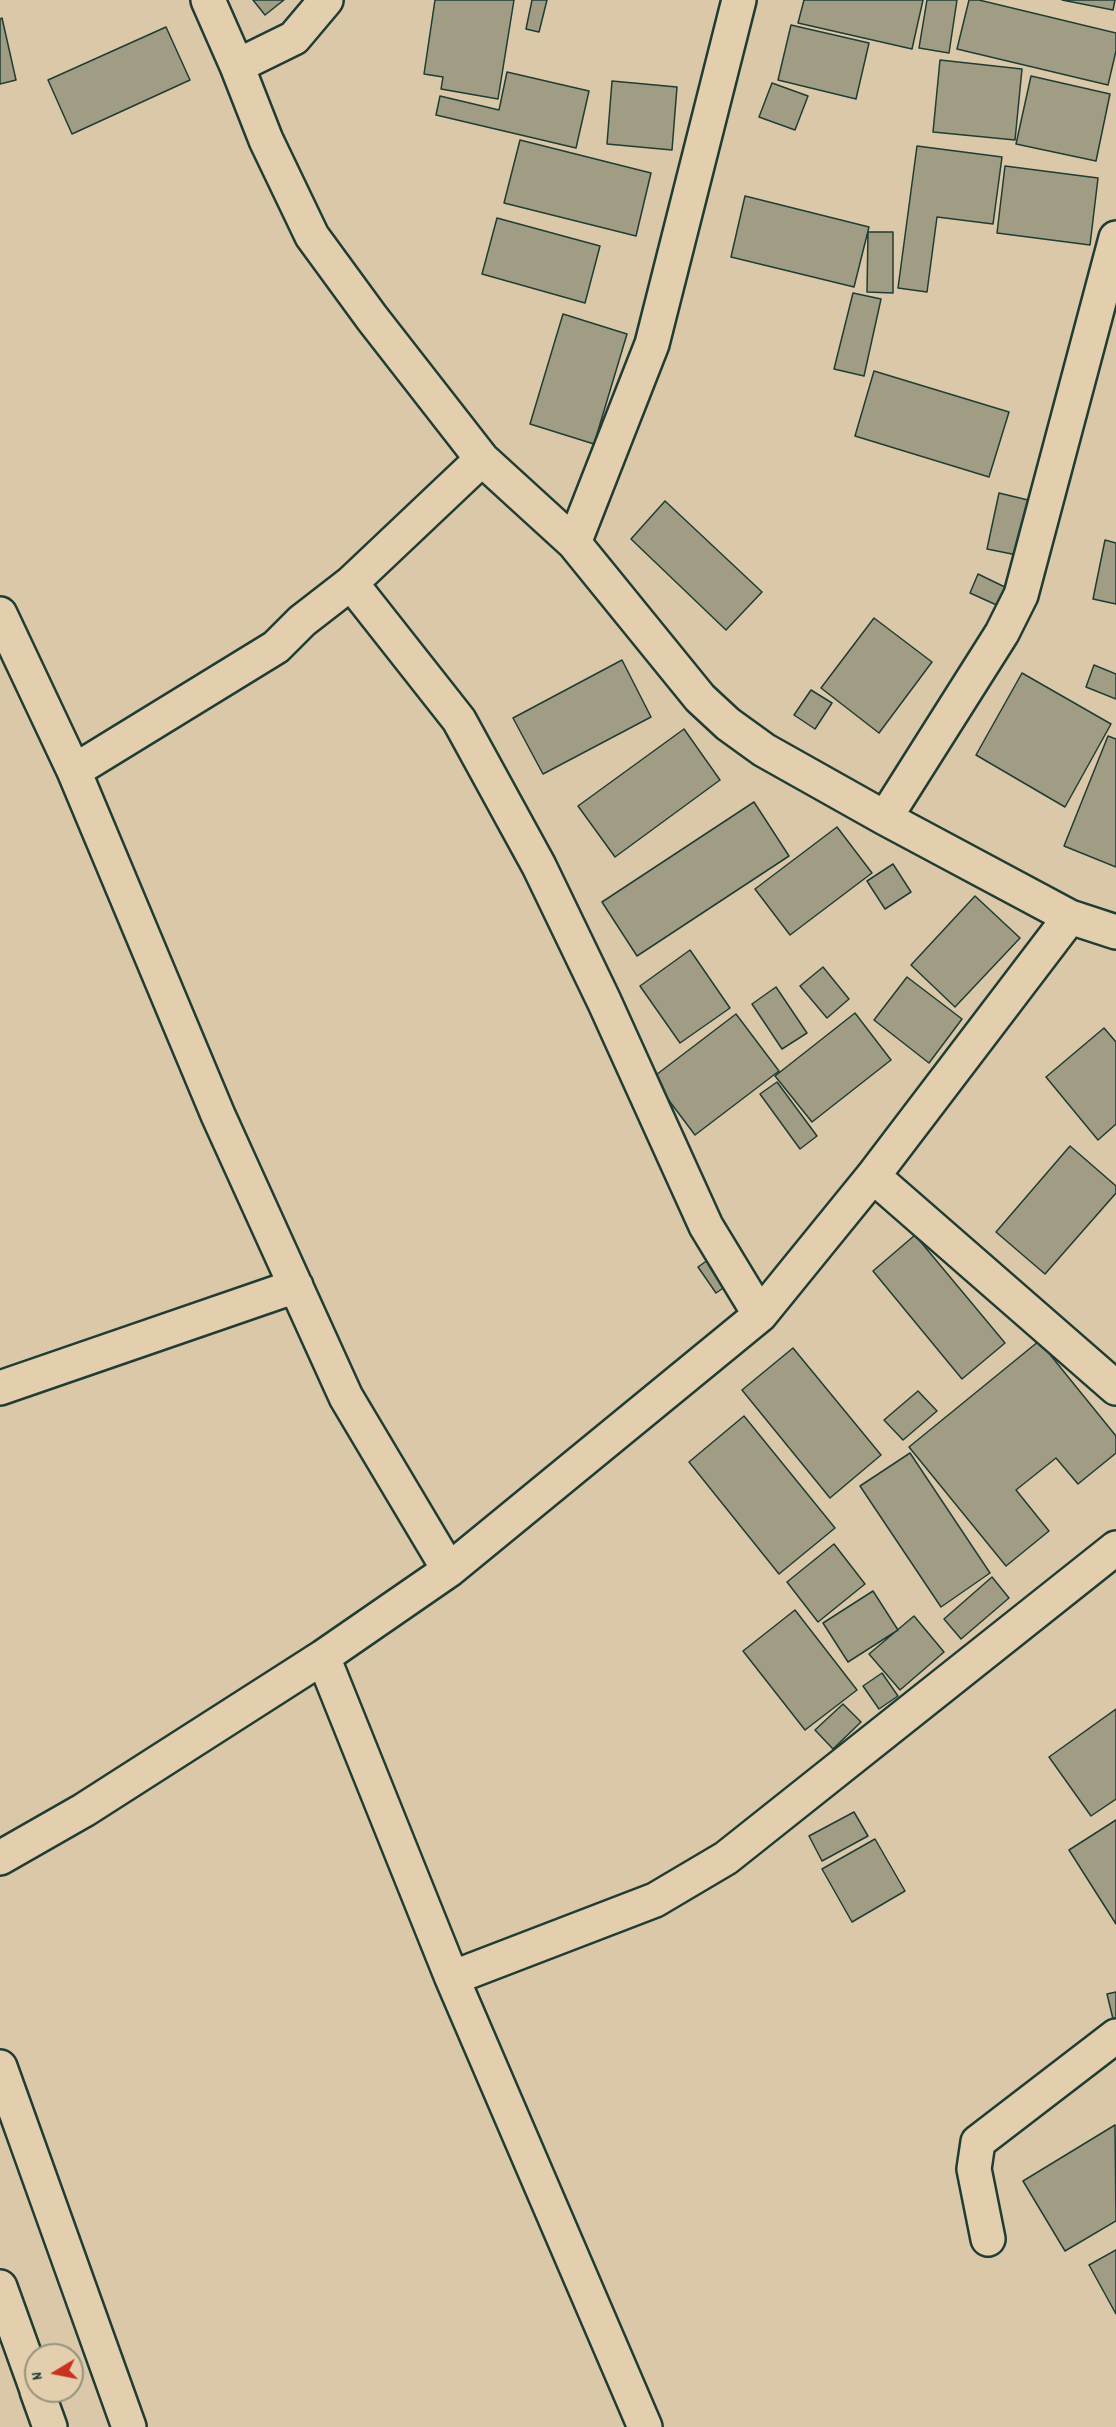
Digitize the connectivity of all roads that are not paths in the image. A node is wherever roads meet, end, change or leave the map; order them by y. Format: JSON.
{"nodes":[{"id":1,"x":208,"y":0,"type":"edge"},
{"id":2,"x":326,"y":0,"type":"edge"},
{"id":3,"x":739,"y":0,"type":"edge"},
{"id":4,"x":237,"y":66,"type":"junction"},
{"id":5,"x":1116,"y":238,"type":"edge"},
{"id":6,"x":482,"y":459,"type":"junction"},
{"id":7,"x":574,"y":543,"type":"junction"},
{"id":8,"x":351,"y":583,"type":"junction"},
{"id":9,"x":0,"y":614,"type":"edge"},
{"id":10,"x":74,"y":771,"type":"junction"},
{"id":11,"x":885,"y":818,"type":"junction"},
{"id":12,"x":1070,"y":917,"type":"junction"},
{"id":13,"x":1116,"y":933,"type":"edge"},
{"id":14,"x":873,"y":1176,"type":"junction"},
{"id":15,"x":296,"y":1286,"type":"junction"},
{"id":16,"x":760,"y":1315,"type":"junction"},
{"id":17,"x":0,"y":1388,"type":"edge"},
{"id":18,"x":1116,"y":1388,"type":"edge"},
{"id":19,"x":1116,"y":1548,"type":"edge"},
{"id":20,"x":449,"y":1570,"type":"junction"},
{"id":21,"x":323,"y":1657,"type":"junction"},
{"id":22,"x":0,"y":1858,"type":"edge"},
{"id":23,"x":452,"y":1978,"type":"junction"},
{"id":24,"x":1116,"y":2036,"type":"edge"},
{"id":25,"x":0,"y":2067,"type":"edge"},
{"id":26,"x":988,"y":2239,"type":"dead end"},
{"id":27,"x":0,"y":2286,"type":"edge"},
{"id":28,"x":24,"y":2353,"type":"edge"},
{"id":29,"x":42,"y":2403,"type":"edge"},
{"id":30,"x":50,"y":2427,"type":"edge"},
{"id":31,"x":129,"y":2427,"type":"edge"},
{"id":32,"x":645,"y":2427,"type":"edge"}],
"edges":[{"from":1,"to":4,"type":"street"},
{"from":2,"to":4,"type":"street"},
{"from":3,"to":7,"type":"street"},
{"from":4,"to":6,"type":"street"},
{"from":5,"to":11,"type":"street"},
{"from":6,"to":7,"type":"street"},
{"from":6,"to":8,"type":"street"},
{"from":7,"to":11,"type":"street"},
{"from":8,"to":10,"type":"street"},
{"from":8,"to":16,"type":"street"},
{"from":9,"to":10,"type":"street"},
{"from":10,"to":15,"type":"street"},
{"from":11,"to":12,"type":"street"},
{"from":12,"to":13,"type":"street"},
{"from":12,"to":14,"type":"street"},
{"from":14,"to":16,"type":"street"},
{"from":14,"to":18,"type":"street"},
{"from":15,"to":17,"type":"street"},
{"from":15,"to":20,"type":"street"},
{"from":16,"to":20,"type":"street"},
{"from":19,"to":23,"type":"street"},
{"from":20,"to":21,"type":"street"},
{"from":21,"to":22,"type":"street"},
{"from":21,"to":23,"type":"street"},
{"from":23,"to":32,"type":"street"},
{"from":24,"to":26,"type":"street"},
{"from":25,"to":31,"type":"street"},
{"from":27,"to":28,"type":"street"},
{"from":29,"to":30,"type":"street"}]}
